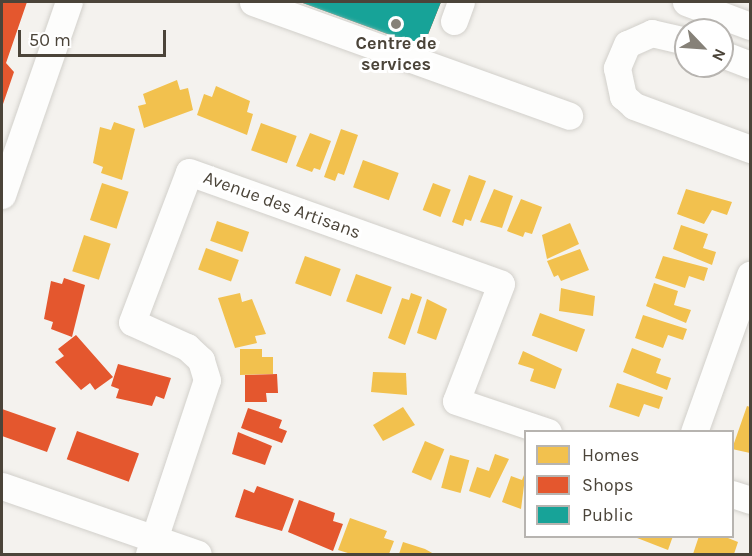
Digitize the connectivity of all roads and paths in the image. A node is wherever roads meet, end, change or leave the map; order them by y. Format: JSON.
{"nodes":[{"id":1,"x":69,"y":2,"type":"edge"},
{"id":2,"x":253,"y":2,"type":"edge"},
{"id":3,"x":686,"y":2,"type":"edge"},
{"id":4,"x":750,"y":26,"type":"edge"},
{"id":5,"x":674,"y":38,"type":"edge"},
{"id":6,"x":734,"y":59,"type":"edge"},
{"id":7,"x":750,"y":65,"type":"edge"},
{"id":8,"x":569,"y":116,"type":"dead end"},
{"id":9,"x":750,"y":149,"type":"edge"},
{"id":10,"x":2,"y":195,"type":"edge"},
{"id":11,"x":750,"y":275,"type":"edge"},
{"id":12,"x":542,"y":430,"type":"edge"},
{"id":13,"x":695,"y":430,"type":"edge"},
{"id":14,"x":2,"y":486,"type":"edge"},
{"id":15,"x":734,"y":495,"type":"edge"},
{"id":16,"x":750,"y":500,"type":"edge"},
{"id":17,"x":151,"y":547,"type":"edge"},
{"id":18,"x":198,"y":555,"type":"edge"}],
"edges":[{"from":1,"to":10,"type":"street"},
{"from":2,"to":8,"type":"street"},
{"from":3,"to":4,"type":"street"},
{"from":5,"to":9,"type":"street"},
{"from":6,"to":7,"type":"street"},
{"from":11,"to":13,"type":"street"},
{"from":12,"to":17,"type":"street","name":"Avenue des Artisans"},
{"from":14,"to":17,"type":"street"},
{"from":15,"to":16,"type":"street"},
{"from":17,"to":18,"type":"street"}]}
